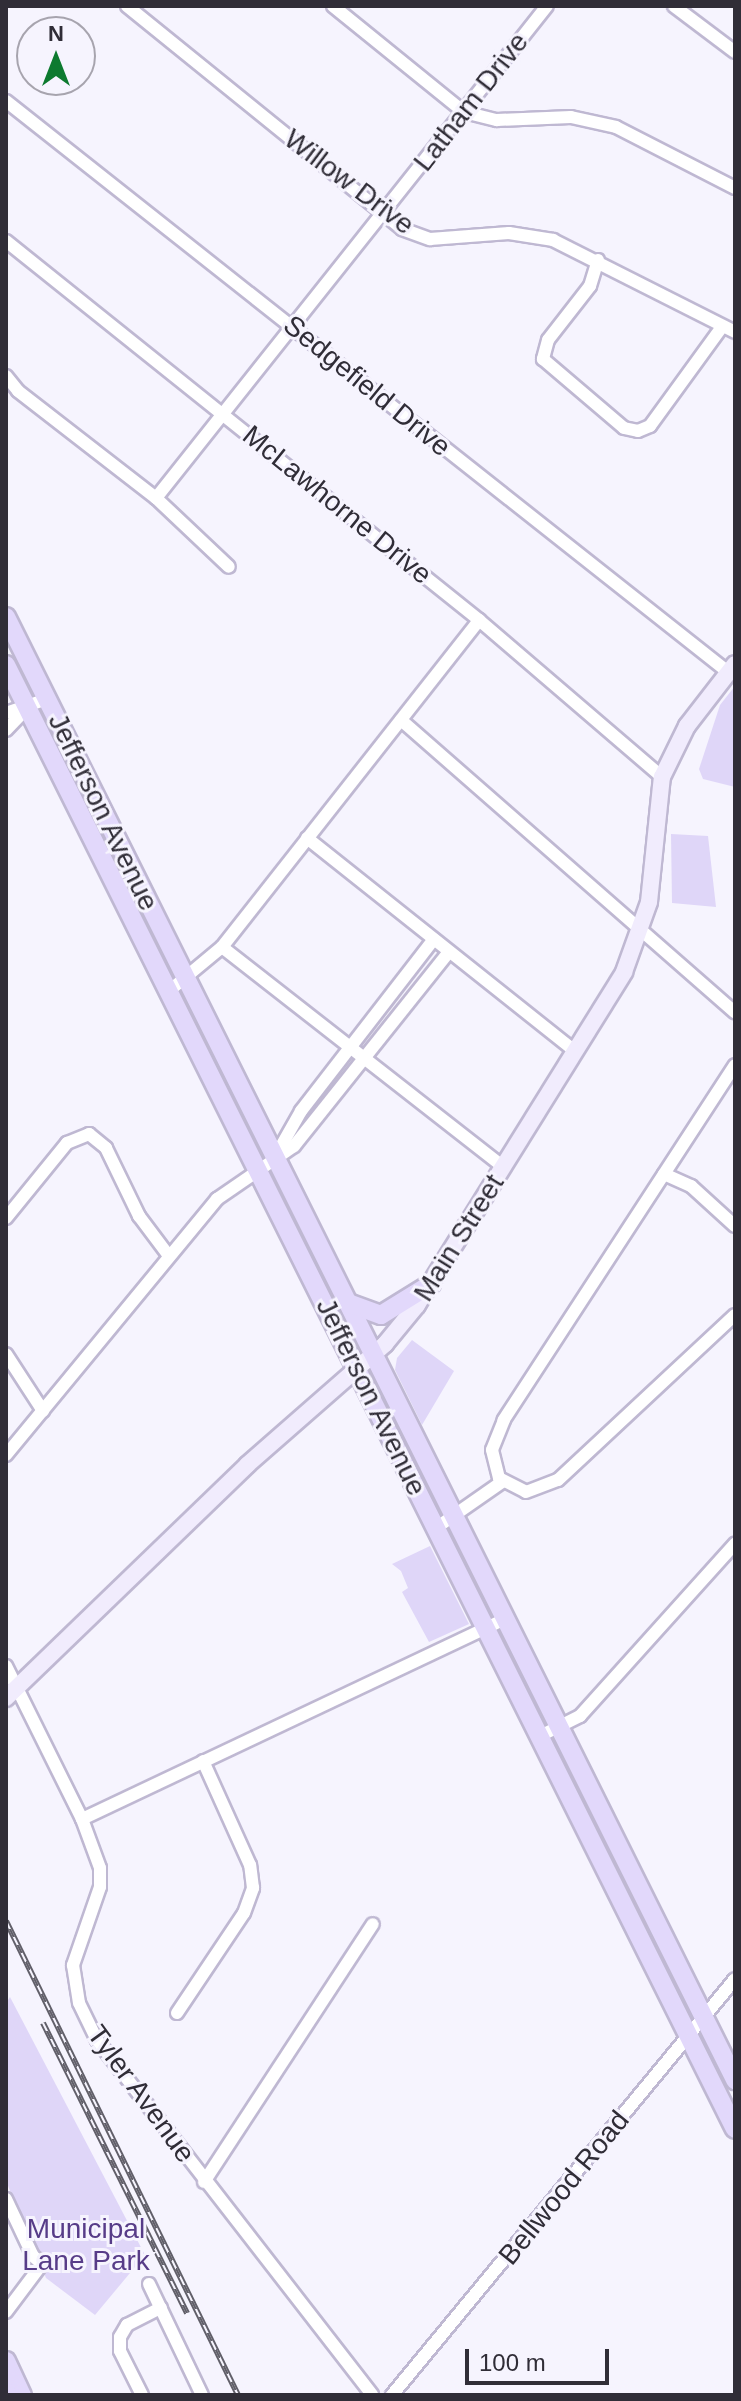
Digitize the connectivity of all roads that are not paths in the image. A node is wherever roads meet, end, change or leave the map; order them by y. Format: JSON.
{"nodes":[{"id":1,"x":127,"y":6,"type":"edge"},
{"id":2,"x":333,"y":6,"type":"edge"},
{"id":3,"x":674,"y":6,"type":"edge"},
{"id":4,"x":542,"y":8,"type":"edge"},
{"id":5,"x":735,"y":52,"type":"edge"},
{"id":6,"x":6,"y":101,"type":"edge"},
{"id":7,"x":464,"y":112,"type":"junction"},
{"id":8,"x":735,"y":188,"type":"edge"},
{"id":9,"x":383,"y":213,"type":"junction"},
{"id":10,"x":7,"y":244,"type":"edge"},
{"id":11,"x":598,"y":260,"type":"junction"},
{"id":12,"x":293,"y":327,"type":"junction"},
{"id":13,"x":722,"y":327,"type":"junction"},
{"id":14,"x":735,"y":332,"type":"edge"},
{"id":15,"x":6,"y":376,"type":"edge"},
{"id":16,"x":224,"y":413,"type":"junction"},
{"id":17,"x":156,"y":498,"type":"junction"},
{"id":18,"x":229,"y":567,"type":"dead end"},
{"id":19,"x":6,"y":617,"type":"edge"},
{"id":20,"x":479,"y":620,"type":"junction"},
{"id":21,"x":6,"y":665,"type":"edge"},
{"id":22,"x":732,"y":668,"type":"edge"},
{"id":23,"x":47,"y":699,"type":"junction"},
{"id":24,"x":27,"y":708,"type":"junction"},
{"id":25,"x":6,"y":713,"type":"edge"},
{"id":26,"x":401,"y":720,"type":"junction"},
{"id":27,"x":6,"y":730,"type":"edge"},
{"id":28,"x":662,"y":777,"type":"junction"},
{"id":29,"x":307,"y":838,"type":"junction"},
{"id":30,"x":642,"y":928,"type":"junction"},
{"id":31,"x":434,"y":939,"type":"junction"},
{"id":32,"x":222,"y":947,"type":"junction"},
{"id":33,"x":449,"y":952,"type":"junction"},
{"id":34,"x":186,"y":978,"type":"junction"},
{"id":35,"x":169,"y":991,"type":"junction"},
{"id":36,"x":735,"y":1012,"type":"edge"},
{"id":37,"x":350,"y":1046,"type":"junction"},
{"id":38,"x":575,"y":1051,"type":"junction"},
{"id":39,"x":365,"y":1057,"type":"junction"},
{"id":40,"x":735,"y":1065,"type":"edge"},
{"id":41,"x":321,"y":1084,"type":"junction"},
{"id":42,"x":334,"y":1095,"type":"junction"},
{"id":43,"x":275,"y":1157,"type":"junction"},
{"id":44,"x":504,"y":1167,"type":"junction"},
{"id":45,"x":257,"y":1168,"type":"junction"},
{"id":46,"x":664,"y":1174,"type":"junction"},
{"id":47,"x":6,"y":1218,"type":"edge"},
{"id":48,"x":735,"y":1226,"type":"edge"},
{"id":49,"x":169,"y":1256,"type":"junction"},
{"id":50,"x":431,"y":1284,"type":"junction"},
{"id":51,"x":348,"y":1303,"type":"junction"},
{"id":52,"x":735,"y":1315,"type":"edge"},
{"id":53,"x":6,"y":1354,"type":"edge"},
{"id":54,"x":374,"y":1354,"type":"junction"},
{"id":55,"x":357,"y":1369,"type":"junction"},
{"id":56,"x":43,"y":1411,"type":"junction"},
{"id":57,"x":6,"y":1455,"type":"edge"},
{"id":58,"x":502,"y":1482,"type":"junction"},
{"id":59,"x":455,"y":1518,"type":"junction"},
{"id":60,"x":436,"y":1528,"type":"junction"},
{"id":61,"x":735,"y":1544,"type":"edge"},
{"id":62,"x":505,"y":1619,"type":"junction"},
{"id":63,"x":486,"y":1628,"type":"junction"},
{"id":64,"x":6,"y":1666,"type":"edge"},
{"id":65,"x":11,"y":1693,"type":"edge"},
{"id":66,"x":559,"y":1728,"type":"junction"},
{"id":67,"x":540,"y":1736,"type":"junction"},
{"id":68,"x":203,"y":1761,"type":"junction"},
{"id":69,"x":82,"y":1819,"type":"junction"},
{"id":70,"x":373,"y":1924,"type":"dead end"},
{"id":71,"x":735,"y":1979,"type":"edge"},
{"id":72,"x":177,"y":2013,"type":"dead end"},
{"id":73,"x":703,"y":2017,"type":"junction"},
{"id":74,"x":689,"y":2036,"type":"junction"},
{"id":75,"x":735,"y":2080,"type":"edge"},
{"id":76,"x":735,"y":2129,"type":"edge"},
{"id":77,"x":204,"y":2182,"type":"junction"},
{"id":78,"x":6,"y":2199,"type":"edge"},
{"id":79,"x":149,"y":2284,"type":"dead end"},
{"id":80,"x":161,"y":2308,"type":"junction"},
{"id":81,"x":6,"y":2312,"type":"edge"},
{"id":82,"x":6,"y":2361,"type":"edge"},
{"id":83,"x":22,"y":2395,"type":"edge"},
{"id":84,"x":142,"y":2395,"type":"edge"},
{"id":85,"x":202,"y":2395,"type":"edge"},
{"id":86,"x":372,"y":2395,"type":"edge"},
{"id":87,"x":392,"y":2395,"type":"edge"}],
"edges":[{"from":1,"to":9,"type":"street","name":"Willow Drive"},
{"from":2,"to":7,"type":"street"},
{"from":3,"to":5,"type":"street"},
{"from":4,"to":7,"type":"street","name":"Latham Drive"},
{"from":6,"to":12,"type":"street","name":"Sedgefield Drive"},
{"from":7,"to":8,"type":"street"},
{"from":7,"to":9,"type":"street","name":"Latham Drive"},
{"from":9,"to":11,"type":"street","name":"Willow Drive"},
{"from":9,"to":12,"type":"street","name":"Latham Drive"},
{"from":10,"to":16,"type":"street","name":"McLawhorne Drive"},
{"from":11,"to":13,"type":"street","name":"Willow Drive"},
{"from":11,"to":13,"type":"street"},
{"from":12,"to":16,"type":"street","name":"Latham Drive"},
{"from":12,"to":22,"type":"street","name":"Sedgefield Drive"},
{"from":13,"to":14,"type":"street","name":"Willow Drive"},
{"from":15,"to":17,"type":"street"},
{"from":16,"to":17,"type":"street","name":"Latham Drive"},
{"from":16,"to":20,"type":"street","name":"McLawhorne Drive"},
{"from":17,"to":18,"type":"street"},
{"from":19,"to":23,"type":"main road","name":"Jefferson Avenue"},
{"from":20,"to":26,"type":"street"},
{"from":20,"to":28,"type":"street","name":"McLawhorne Drive"},
{"from":21,"to":24,"type":"main road","name":"Jefferson Avenue"},
{"from":22,"to":28,"type":"main road","name":"Main Street"},
{"from":23,"to":24,"type":"street"},
{"from":23,"to":34,"type":"main road","name":"Jefferson Avenue"},
{"from":24,"to":25,"type":"street"},
{"from":24,"to":27,"type":"street"},
{"from":24,"to":35,"type":"main road","name":"Jefferson Avenue"},
{"from":26,"to":29,"type":"street"},
{"from":26,"to":30,"type":"street"},
{"from":28,"to":30,"type":"main road","name":"Main Street"},
{"from":29,"to":31,"type":"street"},
{"from":29,"to":32,"type":"street"},
{"from":30,"to":36,"type":"street"},
{"from":30,"to":38,"type":"main road","name":"Main Street"},
{"from":31,"to":33,"type":"street"},
{"from":31,"to":37,"type":"street"},
{"from":32,"to":34,"type":"street"},
{"from":32,"to":37,"type":"street"},
{"from":33,"to":38,"type":"street"},
{"from":33,"to":39,"type":"street"},
{"from":34,"to":35,"type":"street"},
{"from":34,"to":43,"type":"main road","name":"Jefferson Avenue"},
{"from":35,"to":45,"type":"main road","name":"Jefferson Avenue"},
{"from":37,"to":39,"type":"street"},
{"from":37,"to":41,"type":"street"},
{"from":38,"to":44,"type":"main road","name":"Main Street"},
{"from":39,"to":42,"type":"street"},
{"from":39,"to":44,"type":"street"},
{"from":40,"to":46,"type":"street"},
{"from":41,"to":42,"type":"street"},
{"from":41,"to":43,"type":"street"},
{"from":42,"to":43,"type":"street"},
{"from":43,"to":45,"type":"street"},
{"from":43,"to":51,"type":"main road","name":"Jefferson Avenue"},
{"from":44,"to":50,"type":"main road","name":"Main Street"},
{"from":45,"to":49,"type":"street"},
{"from":45,"to":55,"type":"main road","name":"Jefferson Avenue"},
{"from":46,"to":48,"type":"street"},
{"from":46,"to":58,"type":"street"},
{"from":47,"to":49,"type":"street"},
{"from":49,"to":56,"type":"street"},
{"from":50,"to":51,"type":"main road"},
{"from":50,"to":54,"type":"main road","name":"Main Street"},
{"from":51,"to":54,"type":"main road","name":"Jefferson Avenue"},
{"from":52,"to":58,"type":"street"},
{"from":53,"to":56,"type":"street"},
{"from":54,"to":55,"type":"main road","name":"Main Street"},
{"from":54,"to":59,"type":"main road","name":"Jefferson Avenue"},
{"from":55,"to":60,"type":"main road","name":"Jefferson Avenue"},
{"from":55,"to":65,"type":"main road","name":"Main Street"},
{"from":56,"to":57,"type":"street"},
{"from":58,"to":59,"type":"street"},
{"from":59,"to":60,"type":"street"},
{"from":59,"to":62,"type":"main road","name":"Jefferson Avenue"},
{"from":60,"to":63,"type":"main road","name":"Jefferson Avenue"},
{"from":61,"to":66,"type":"street"},
{"from":62,"to":63,"type":"street"},
{"from":62,"to":66,"type":"main road","name":"Jefferson Avenue"},
{"from":63,"to":67,"type":"main road","name":"Jefferson Avenue"},
{"from":63,"to":68,"type":"street"},
{"from":64,"to":65,"type":"street","name":"Tyler Avenue"},
{"from":65,"to":69,"type":"street","name":"Tyler Avenue"},
{"from":66,"to":67,"type":"street"},
{"from":66,"to":73,"type":"main road","name":"Jefferson Avenue"},
{"from":67,"to":74,"type":"main road","name":"Jefferson Avenue"},
{"from":68,"to":69,"type":"street"},
{"from":68,"to":72,"type":"street"},
{"from":69,"to":77,"type":"street","name":"Tyler Avenue"},
{"from":70,"to":77,"type":"street"},
{"from":71,"to":73,"type":"street","name":"Bellwood Road"},
{"from":73,"to":74,"type":"street","name":"Bellwood Road"},
{"from":73,"to":75,"type":"main road","name":"Jefferson Avenue"},
{"from":74,"to":76,"type":"main road","name":"Jefferson Avenue"},
{"from":74,"to":87,"type":"street","name":"Bellwood Road"},
{"from":77,"to":86,"type":"street","name":"Tyler Avenue"},
{"from":78,"to":81,"type":"street"},
{"from":79,"to":80,"type":"street"},
{"from":80,"to":84,"type":"street"},
{"from":80,"to":85,"type":"street"},
{"from":82,"to":83,"type":"main road"}]}
